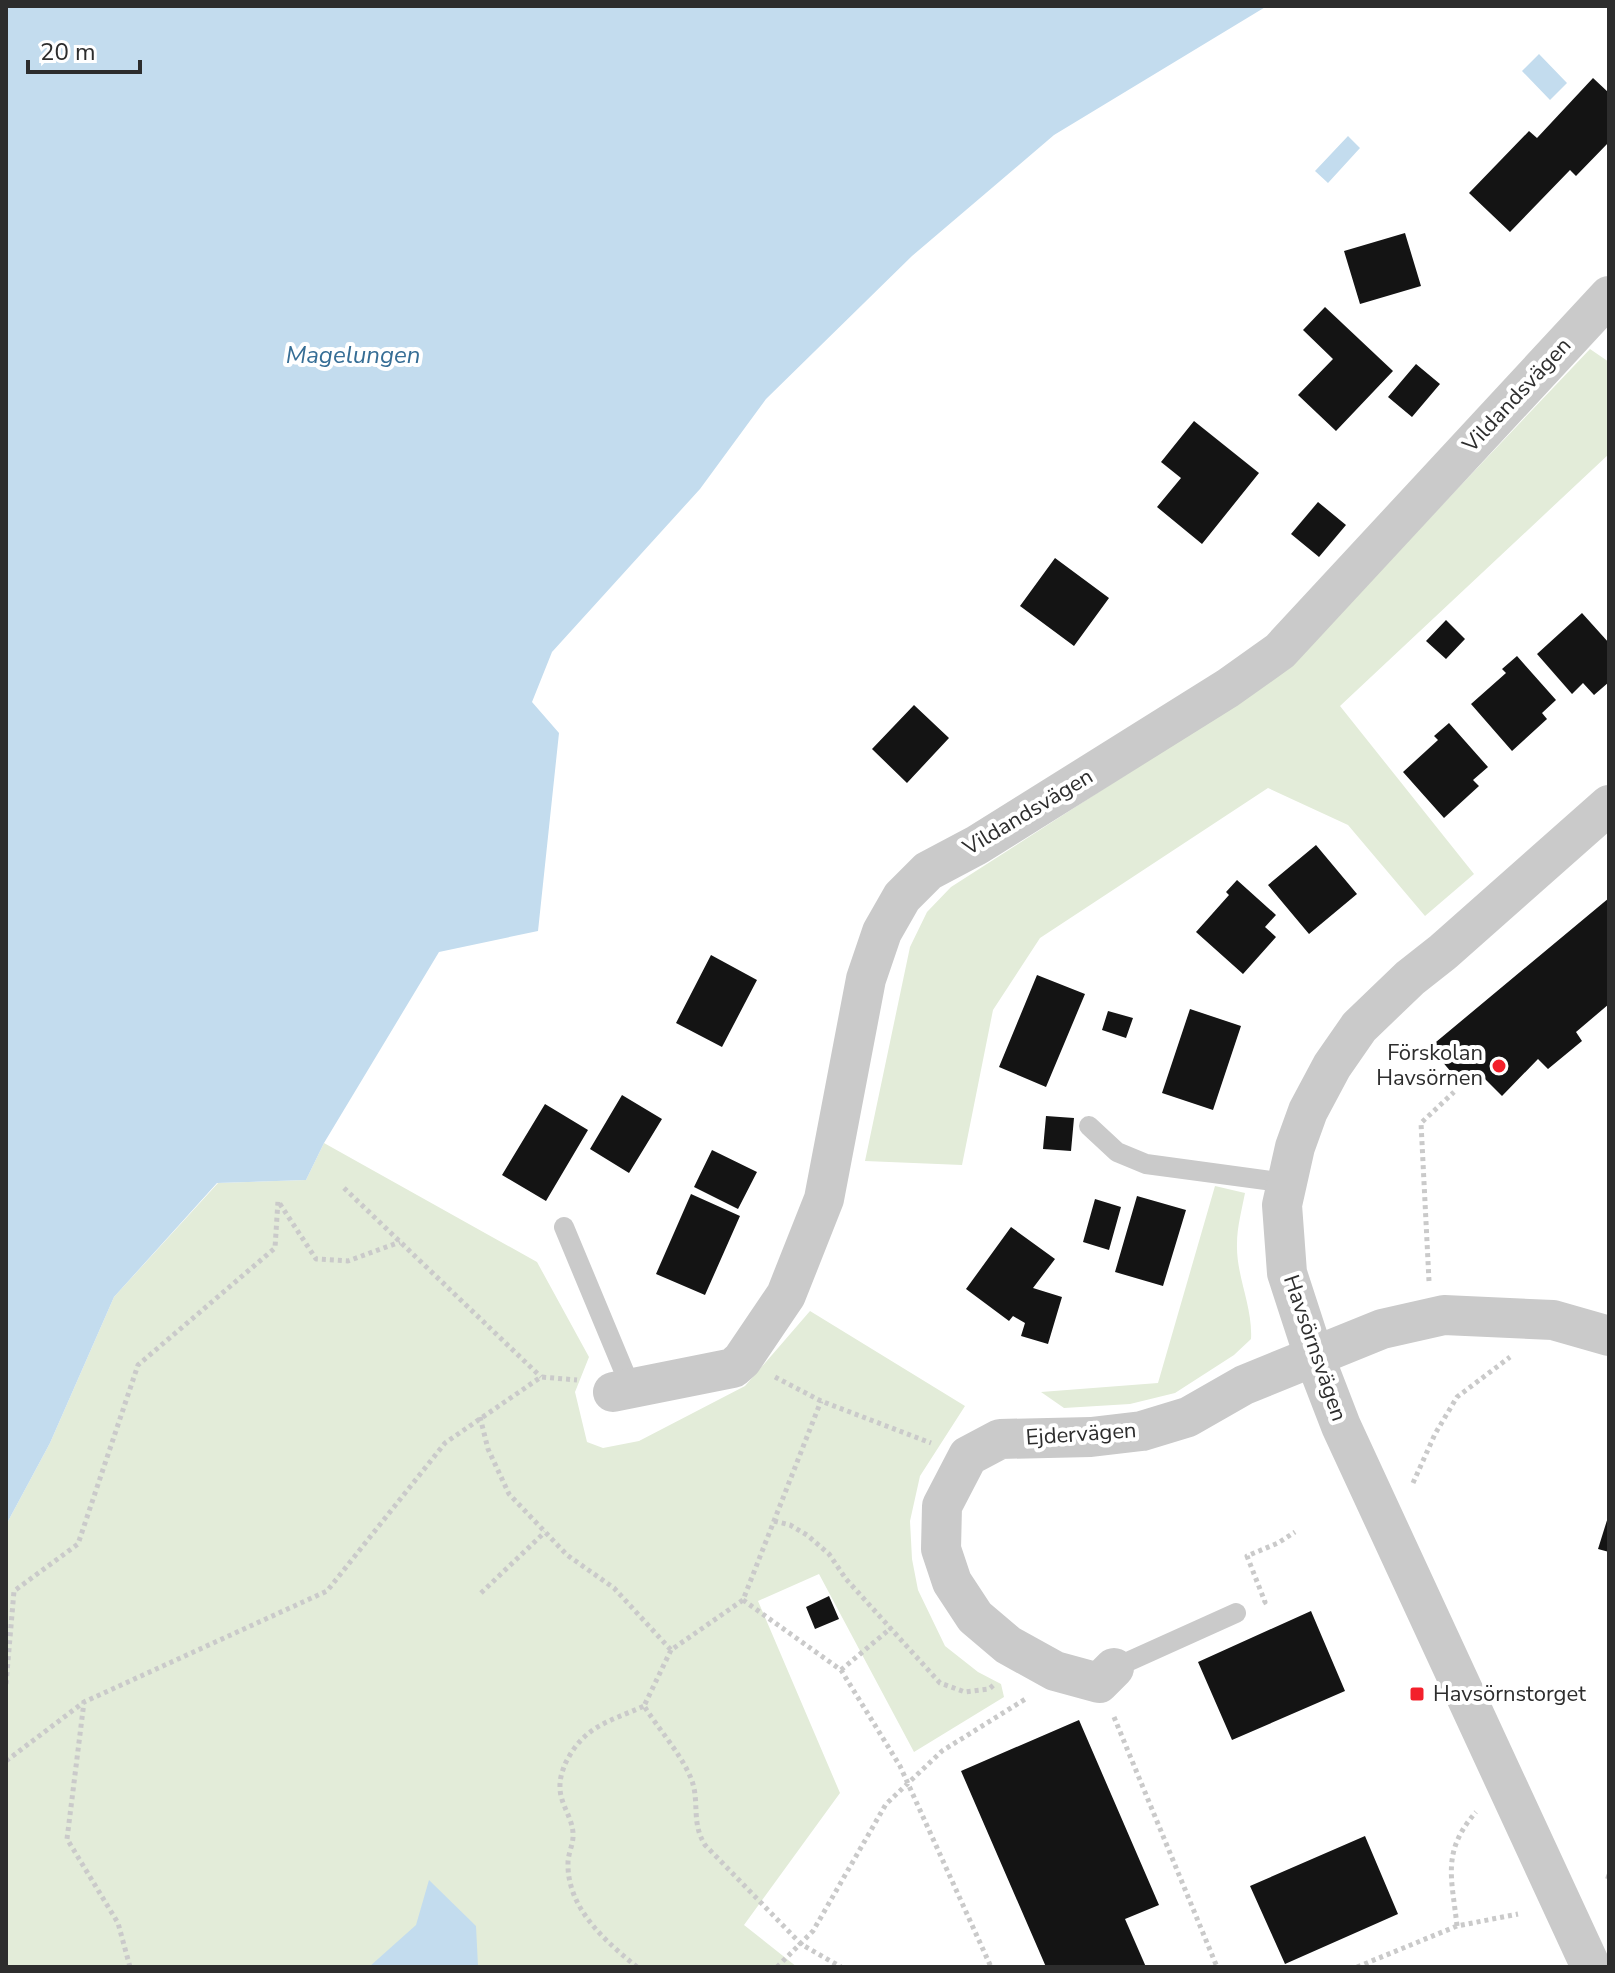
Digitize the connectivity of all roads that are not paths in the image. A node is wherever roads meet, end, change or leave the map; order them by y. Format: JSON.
{"nodes":[{"id":1,"x":1609,"y":296,"type":"edge"},
{"id":2,"x":1609,"y":805,"type":"edge"},
{"id":3,"x":1089,"y":1126,"type":"dead end"},
{"id":4,"x":1287,"y":1183,"type":"junction"},
{"id":5,"x":564,"y":1227,"type":"dead end"},
{"id":6,"x":1609,"y":1336,"type":"edge"},
{"id":7,"x":1314,"y":1356,"type":"junction"},
{"id":8,"x":622,"y":1390,"type":"joint"},
{"id":9,"x":1236,"y":1613,"type":"road end"},
{"id":10,"x":1107,"y":1676,"type":"joint"},
{"id":11,"x":1591,"y":1967,"type":"edge"}],
"edges":[{"from":1,"to":8,"type":"street","name":"Vildandsvägen"},
{"from":2,"to":4,"type":"street","name":"Havsörnsvägen"},
{"from":3,"to":4,"type":"lane"},
{"from":4,"to":7,"type":"street","name":"Havsörnsvägen"},
{"from":5,"to":8,"type":"lane"},
{"from":6,"to":7,"type":"street","name":"Ejdervägen"},
{"from":7,"to":10,"type":"street","name":"Ejdervägen"},
{"from":7,"to":11,"type":"street","name":"Havsörnsvägen"},
{"from":9,"to":10,"type":"lane"}]}
